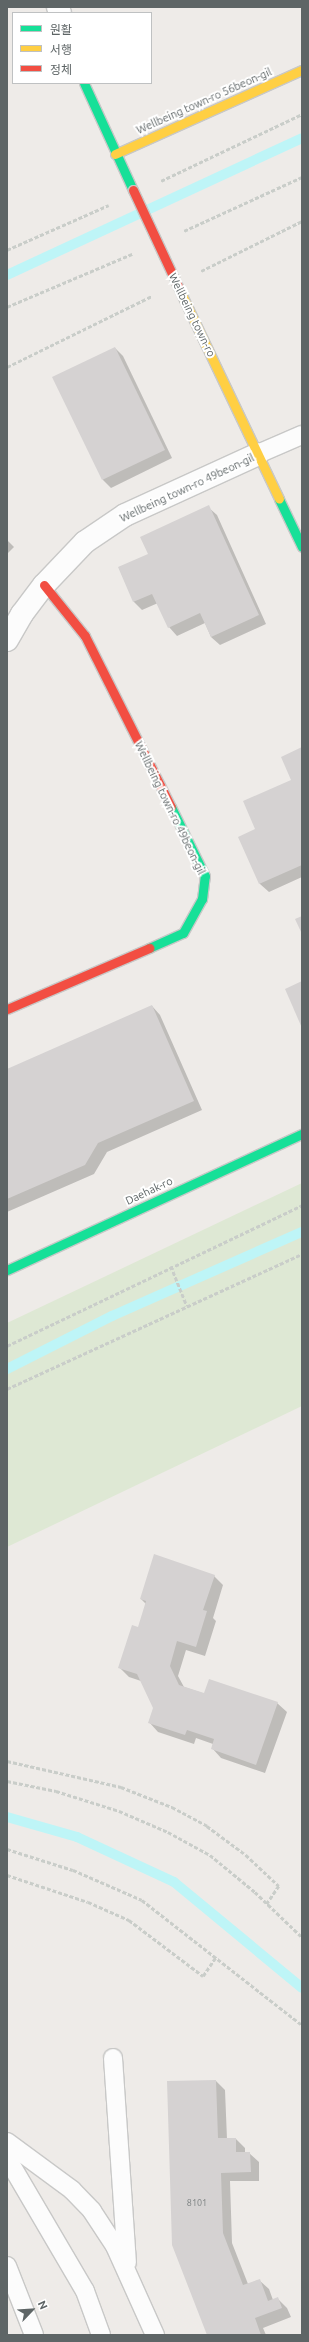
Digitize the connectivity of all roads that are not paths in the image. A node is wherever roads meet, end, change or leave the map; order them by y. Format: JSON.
{"nodes":[{"id":1,"x":302,"y":70,"type":"edge"},
{"id":2,"x":84,"y":84,"type":"edge"},
{"id":3,"x":115,"y":154,"type":"junction"},
{"id":4,"x":302,"y":435,"type":"edge"},
{"id":5,"x":258,"y":454,"type":"junction"},
{"id":6,"x":302,"y":547,"type":"edge"},
{"id":7,"x":44,"y":585,"type":"junction"},
{"id":8,"x":7,"y":640,"type":"edge"},
{"id":9,"x":7,"y":1009,"type":"edge"},
{"id":10,"x":302,"y":1134,"type":"edge"},
{"id":11,"x":7,"y":1270,"type":"edge"},
{"id":12,"x":113,"y":2058,"type":"dead end"},
{"id":13,"x":7,"y":2142,"type":"edge"},
{"id":14,"x":7,"y":2158,"type":"edge"},
{"id":15,"x":7,"y":2266,"type":"edge"},
{"id":16,"x":128,"y":2272,"type":"junction"},
{"id":17,"x":34,"y":2335,"type":"edge"},
{"id":18,"x":101,"y":2335,"type":"edge"},
{"id":19,"x":155,"y":2335,"type":"edge"}],
"edges":[{"from":1,"to":3,"type":"street","name":"Wellbeing town-ro 56beon-gil"},
{"from":2,"to":3,"type":"street","name":"Wellbeing town-ro"},
{"from":3,"to":5,"type":"street","name":"Wellbeing town-ro","bridge":true},
{"from":4,"to":5,"type":"lane"},
{"from":5,"to":6,"type":"street","name":"Wellbeing town-ro"},
{"from":5,"to":7,"type":"street","name":"Wellbeing town-ro 49beon-gil"},
{"from":7,"to":8,"type":"street","name":"Wellbeing town-ro 49beon-gil"},
{"from":7,"to":9,"type":"street","name":"Wellbeing town-ro 49beon-gil"},
{"from":10,"to":11,"type":"street","name":"Daehak-ro"},
{"from":12,"to":16,"type":"lane"},
{"from":13,"to":16,"type":"lane"},
{"from":14,"to":18,"type":"lane"},
{"from":15,"to":17,"type":"lane"},
{"from":16,"to":19,"type":"lane"}]}
